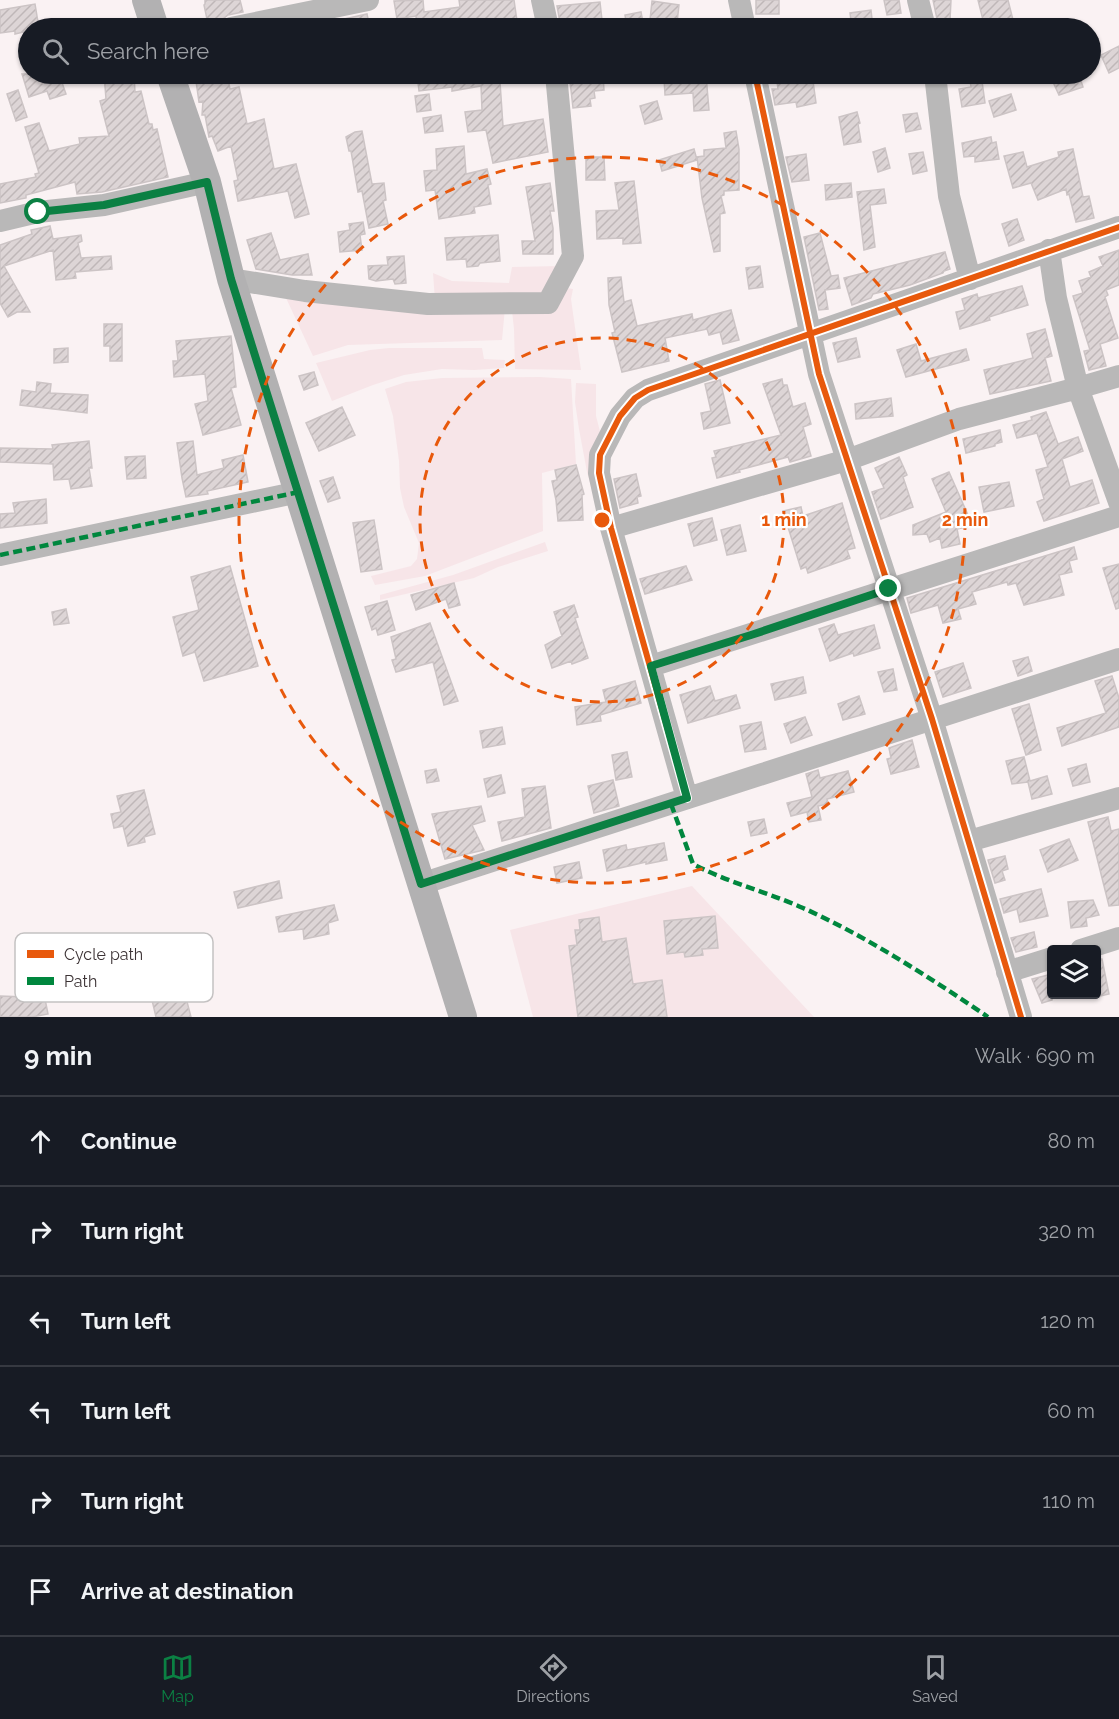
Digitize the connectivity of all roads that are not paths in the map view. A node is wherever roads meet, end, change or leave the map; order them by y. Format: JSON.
{"nodes":[{"id":1,"x":146,"y":0,"type":"edge"},
{"id":2,"x":368,"y":0,"type":"edge"},
{"id":3,"x":542,"y":0,"type":"edge"},
{"id":4,"x":739,"y":0,"type":"edge"},
{"id":5,"x":918,"y":0,"type":"edge"},
{"id":6,"x":152,"y":18,"type":"edge"},
{"id":7,"x":280,"y":18,"type":"edge"},
{"id":8,"x":546,"y":18,"type":"edge"},
{"id":9,"x":743,"y":18,"type":"edge"},
{"id":10,"x":922,"y":18,"type":"edge"},
{"id":11,"x":173,"y":84,"type":"edge"},
{"id":12,"x":557,"y":84,"type":"edge"},
{"id":13,"x":757,"y":84,"type":"edge"},
{"id":14,"x":936,"y":84,"type":"edge"},
{"id":15,"x":207,"y":182,"type":"junction"},
{"id":16,"x":0,"y":221,"type":"edge"},
{"id":17,"x":1119,"y":227,"type":"edge"},
{"id":18,"x":1049,"y":250,"type":"junction"},
{"id":19,"x":231,"y":279,"type":"junction"},
{"id":20,"x":969,"y":279,"type":"junction"},
{"id":21,"x":810,"y":334,"type":"junction"},
{"id":22,"x":1119,"y":375,"type":"edge"},
{"id":23,"x":1078,"y":388,"type":"junction"},
{"id":24,"x":847,"y":460,"type":"junction"},
{"id":25,"x":299,"y":492,"type":"junction"},
{"id":26,"x":1119,"y":502,"type":"edge"},
{"id":27,"x":1119,"y":516,"type":"edge"},
{"id":28,"x":611,"y":528,"type":"junction"},
{"id":29,"x":0,"y":555,"type":"edge"},
{"id":30,"x":889,"y":589,"type":"junction"},
{"id":31,"x":1119,"y":659,"type":"edge"},
{"id":32,"x":651,"y":666,"type":"junction"},
{"id":33,"x":932,"y":719,"type":"junction"},
{"id":34,"x":687,"y":798,"type":"junction"},
{"id":35,"x":1119,"y":798,"type":"edge"},
{"id":36,"x":969,"y":841,"type":"junction"},
{"id":37,"x":421,"y":884,"type":"junction"},
{"id":38,"x":1119,"y":938,"type":"edge"},
{"id":39,"x":1097,"y":945,"type":"edge"},
{"id":40,"x":1047,"y":960,"type":"edge"},
{"id":41,"x":1007,"y":972,"type":"junction"},
{"id":42,"x":462,"y":1017,"type":"edge"},
{"id":43,"x":1021,"y":1017,"type":"edge"}],
"edges":[{"from":1,"to":6,"type":"main road"},
{"from":2,"to":7,"type":"street"},
{"from":3,"to":8,"type":"street"},
{"from":4,"to":9,"type":"street"},
{"from":5,"to":10,"type":"street"},
{"from":11,"to":15,"type":"main road"},
{"from":12,"to":19,"type":"street"},
{"from":13,"to":21,"type":"street"},
{"from":14,"to":20,"type":"street"},
{"from":15,"to":16,"type":"street"},
{"from":15,"to":19,"type":"main road"},
{"from":17,"to":18,"type":"street"},
{"from":18,"to":20,"type":"street"},
{"from":18,"to":23,"type":"street"},
{"from":19,"to":25,"type":"main road"},
{"from":20,"to":21,"type":"street"},
{"from":21,"to":24,"type":"street"},
{"from":21,"to":28,"type":"street"},
{"from":22,"to":23,"type":"street"},
{"from":23,"to":24,"type":"street"},
{"from":23,"to":26,"type":"street"},
{"from":24,"to":28,"type":"street"},
{"from":24,"to":30,"type":"street"},
{"from":25,"to":29,"type":"street"},
{"from":25,"to":37,"type":"main road"},
{"from":27,"to":30,"type":"street"},
{"from":28,"to":32,"type":"street"},
{"from":30,"to":32,"type":"street"},
{"from":30,"to":33,"type":"street"},
{"from":31,"to":33,"type":"street"},
{"from":32,"to":34,"type":"street"},
{"from":33,"to":34,"type":"street"},
{"from":33,"to":36,"type":"street"},
{"from":34,"to":37,"type":"street"},
{"from":35,"to":36,"type":"street"},
{"from":36,"to":41,"type":"street"},
{"from":37,"to":42,"type":"main road"},
{"from":38,"to":39,"type":"street"},
{"from":40,"to":41,"type":"street"},
{"from":41,"to":43,"type":"street"}]}
